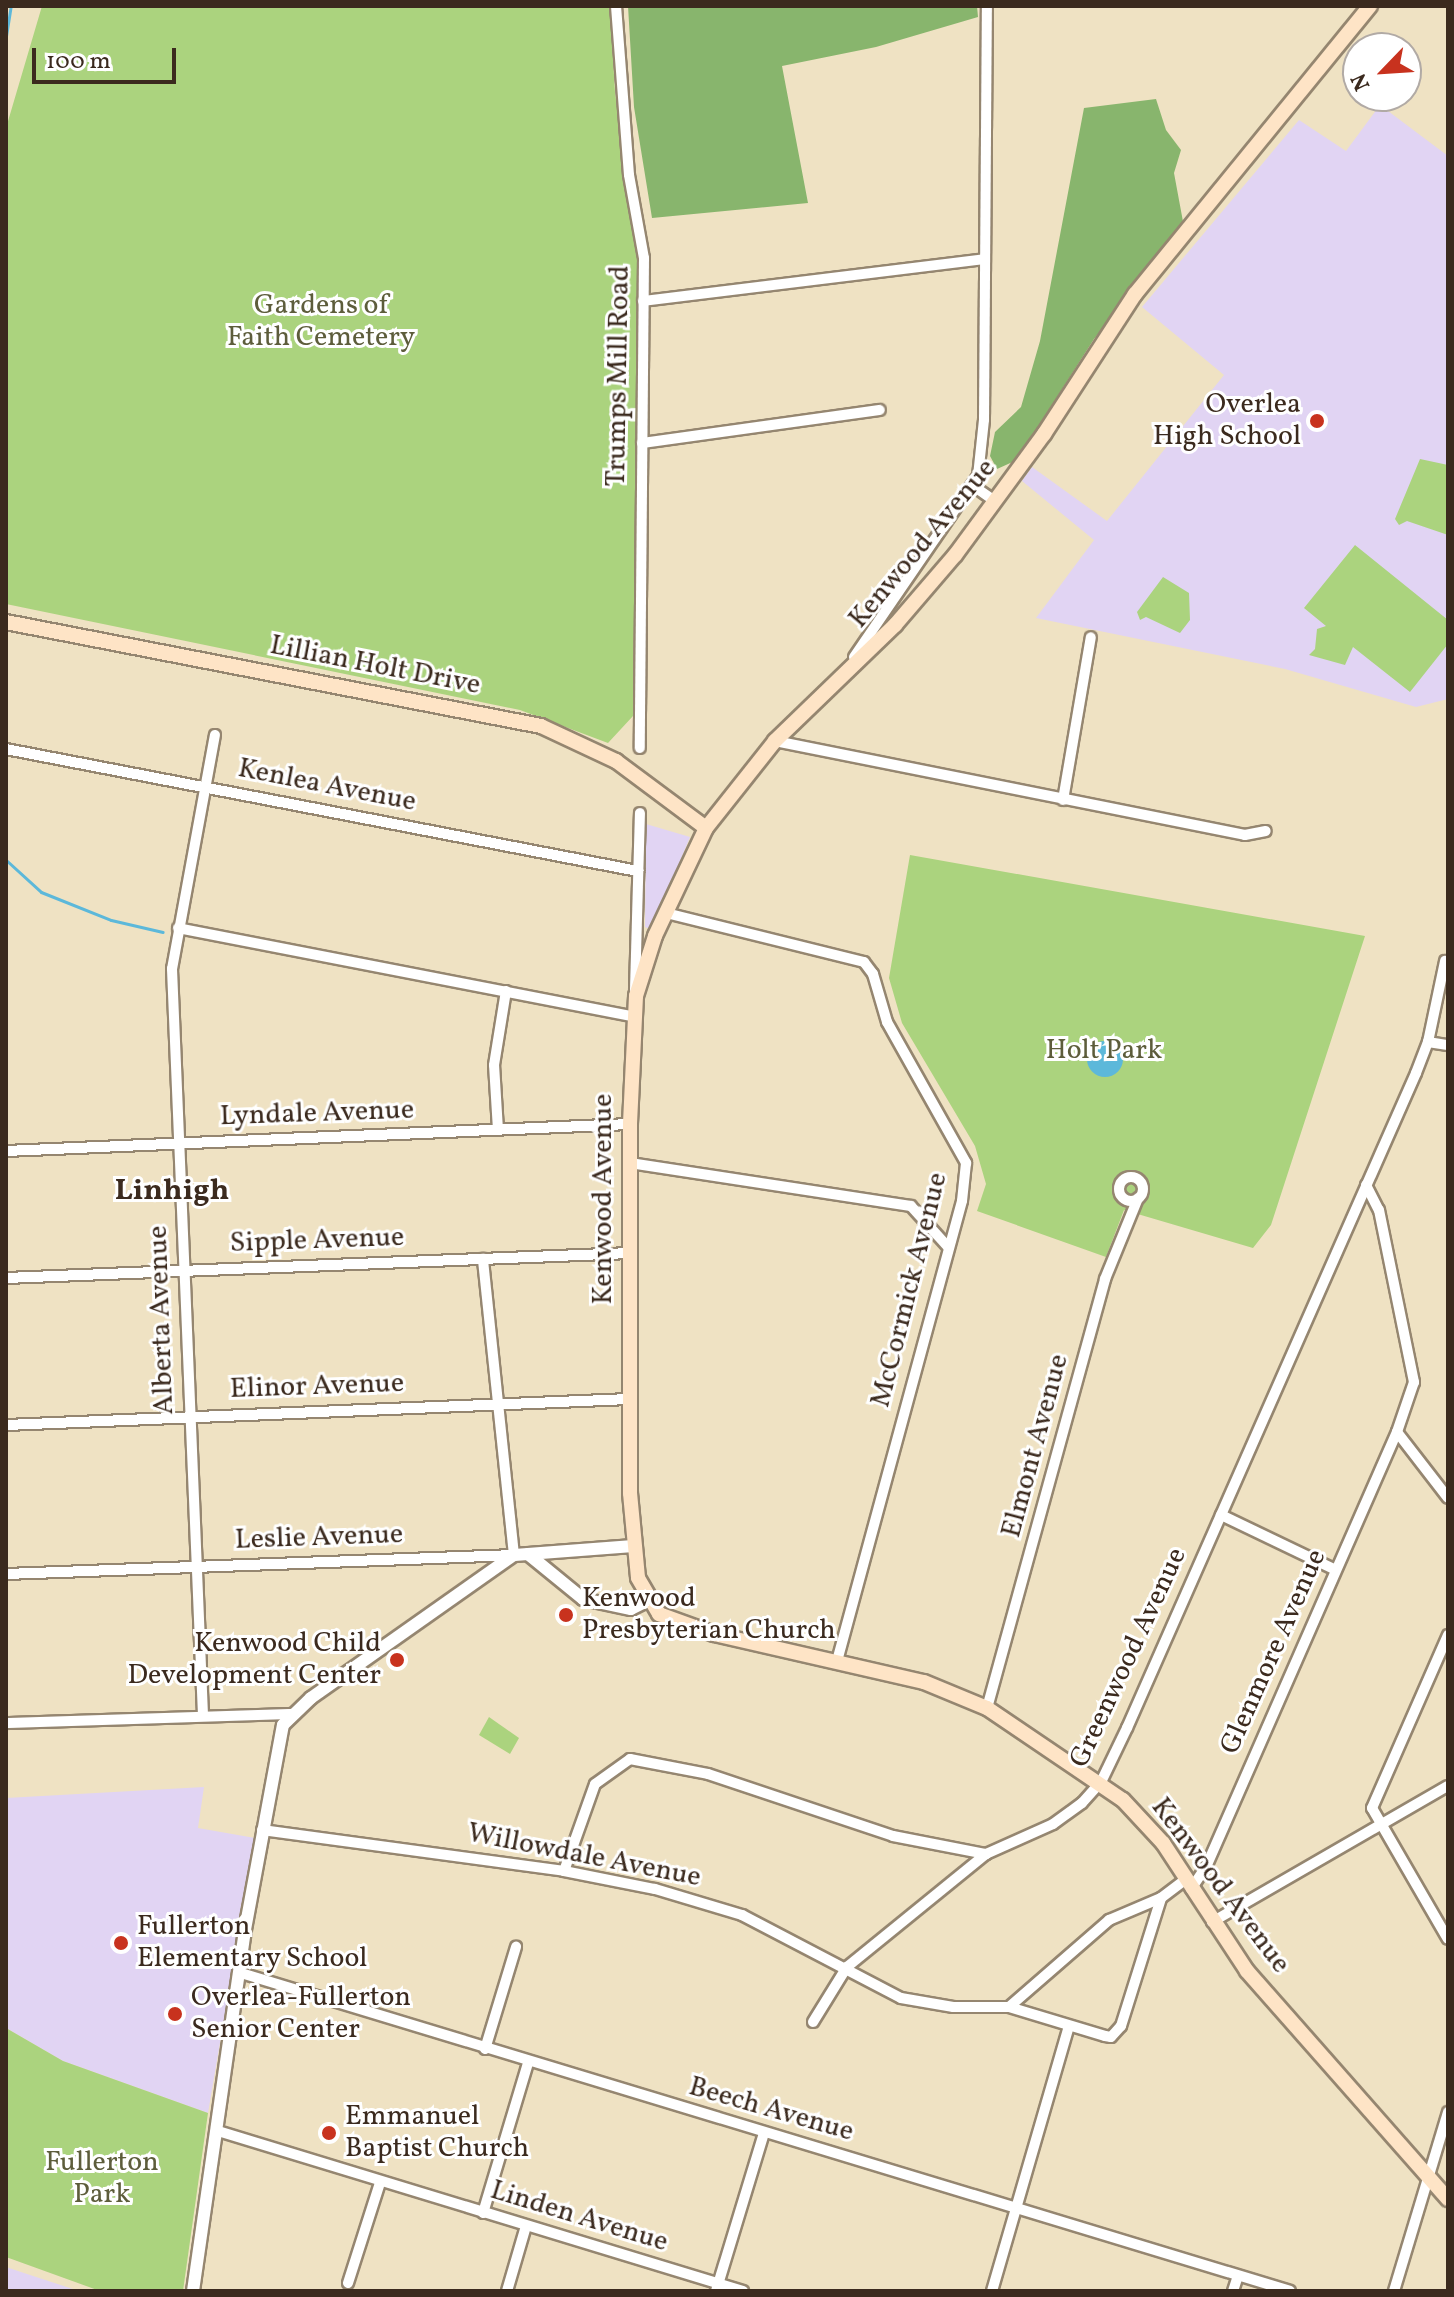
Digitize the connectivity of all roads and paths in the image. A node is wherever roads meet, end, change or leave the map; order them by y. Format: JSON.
{"nodes":[{"id":1,"x":616,"y":6,"type":"edge"},
{"id":2,"x":987,"y":6,"type":"edge"},
{"id":3,"x":1370,"y":6,"type":"edge"},
{"id":4,"x":983,"y":259,"type":"junction"},
{"id":5,"x":643,"y":301,"type":"junction"},
{"id":6,"x":880,"y":410,"type":"dead end"},
{"id":7,"x":642,"y":443,"type":"junction"},
{"id":8,"x":972,"y":485,"type":"junction"},
{"id":9,"x":995,"y":501,"type":"junction"},
{"id":10,"x":6,"y":622,"type":"edge"},
{"id":11,"x":1091,"y":637,"type":"dead end"},
{"id":12,"x":837,"y":678,"type":"junction"},
{"id":13,"x":215,"y":735,"type":"dead end"},
{"id":14,"x":775,"y":741,"type":"junction"},
{"id":15,"x":640,"y":748,"type":"dead end"},
{"id":16,"x":6,"y":749,"type":"edge"},
{"id":17,"x":206,"y":786,"type":"junction"},
{"id":18,"x":1063,"y":800,"type":"junction"},
{"id":19,"x":640,"y":813,"type":"dead end"},
{"id":20,"x":706,"y":828,"type":"junction"},
{"id":21,"x":1266,"y":831,"type":"dead end"},
{"id":22,"x":638,"y":871,"type":"junction"},
{"id":23,"x":666,"y":913,"type":"junction"},
{"id":24,"x":178,"y":928,"type":"junction"},
{"id":25,"x":1445,"y":961,"type":"dead end"},
{"id":26,"x":506,"y":991,"type":"junction"},
{"id":27,"x":636,"y":996,"type":"junction"},
{"id":28,"x":634,"y":1017,"type":"junction"},
{"id":29,"x":1428,"y":1042,"type":"junction"},
{"id":30,"x":1448,"y":1045,"type":"edge"},
{"id":31,"x":630,"y":1124,"type":"junction"},
{"id":32,"x":498,"y":1130,"type":"junction"},
{"id":33,"x":178,"y":1144,"type":"junction"},
{"id":34,"x":6,"y":1151,"type":"edge"},
{"id":35,"x":630,"y":1163,"type":"junction"},
{"id":36,"x":1366,"y":1185,"type":"junction"},
{"id":37,"x":1138,"y":1198,"type":"dead end"},
{"id":38,"x":948,"y":1247,"type":"junction"},
{"id":39,"x":630,"y":1253,"type":"junction"},
{"id":40,"x":483,"y":1259,"type":"junction"},
{"id":41,"x":184,"y":1270,"type":"junction"},
{"id":42,"x":6,"y":1278,"type":"edge"},
{"id":43,"x":629,"y":1399,"type":"junction"},
{"id":44,"x":498,"y":1404,"type":"junction"},
{"id":45,"x":190,"y":1416,"type":"junction"},
{"id":46,"x":6,"y":1425,"type":"edge"},
{"id":47,"x":1397,"y":1432,"type":"junction"},
{"id":48,"x":1448,"y":1498,"type":"edge"},
{"id":49,"x":1221,"y":1515,"type":"junction"},
{"id":50,"x":634,"y":1546,"type":"junction"},
{"id":51,"x":528,"y":1554,"type":"junction"},
{"id":52,"x":514,"y":1555,"type":"junction"},
{"id":53,"x":197,"y":1567,"type":"junction"},
{"id":54,"x":1336,"y":1570,"type":"junction"},
{"id":55,"x":6,"y":1574,"type":"edge"},
{"id":56,"x":647,"y":1601,"type":"junction"},
{"id":57,"x":1448,"y":1635,"type":"edge"},
{"id":58,"x":837,"y":1660,"type":"junction"},
{"id":59,"x":987,"y":1708,"type":"junction"},
{"id":60,"x":292,"y":1714,"type":"junction"},
{"id":61,"x":203,"y":1715,"type":"junction"},
{"id":62,"x":6,"y":1723,"type":"edge"},
{"id":63,"x":1101,"y":1782,"type":"junction"},
{"id":64,"x":1448,"y":1786,"type":"edge"},
{"id":65,"x":1379,"y":1825,"type":"junction"},
{"id":66,"x":262,"y":1830,"type":"junction"},
{"id":67,"x":986,"y":1854,"type":"junction"},
{"id":68,"x":564,"y":1871,"type":"junction"},
{"id":69,"x":1188,"y":1884,"type":"junction"},
{"id":70,"x":1161,"y":1898,"type":"junction"},
{"id":71,"x":1212,"y":1922,"type":"junction"},
{"id":72,"x":1448,"y":1939,"type":"edge"},
{"id":73,"x":516,"y":1947,"type":"dead end"},
{"id":74,"x":847,"y":1967,"type":"junction"},
{"id":75,"x":241,"y":1973,"type":"junction"},
{"id":76,"x":1009,"y":2007,"type":"junction"},
{"id":77,"x":813,"y":2022,"type":"dead end"},
{"id":78,"x":1069,"y":2026,"type":"junction"},
{"id":79,"x":485,"y":2049,"type":"junction"},
{"id":80,"x":528,"y":2063,"type":"junction"},
{"id":81,"x":1448,"y":2112,"type":"edge"},
{"id":82,"x":218,"y":2131,"type":"junction"},
{"id":83,"x":764,"y":2133,"type":"junction"},
{"id":84,"x":1429,"y":2177,"type":"junction"},
{"id":85,"x":380,"y":2183,"type":"junction"},
{"id":86,"x":1448,"y":2199,"type":"edge"},
{"id":87,"x":1017,"y":2208,"type":"junction"},
{"id":88,"x":483,"y":2213,"type":"junction"},
{"id":89,"x":526,"y":2226,"type":"junction"},
{"id":90,"x":1238,"y":2276,"type":"junction"},
{"id":91,"x":348,"y":2283,"type":"dead end"},
{"id":92,"x":717,"y":2287,"type":"edge"},
{"id":93,"x":193,"y":2291,"type":"edge"},
{"id":94,"x":507,"y":2291,"type":"edge"},
{"id":95,"x":743,"y":2291,"type":"edge"},
{"id":96,"x":992,"y":2291,"type":"edge"},
{"id":97,"x":1233,"y":2291,"type":"edge"},
{"id":98,"x":1290,"y":2291,"type":"edge"},
{"id":99,"x":1394,"y":2291,"type":"edge"}],
"edges":[{"from":1,"to":5,"type":"street","name":"Trumps Mill Road"},
{"from":2,"to":4,"type":"street"},
{"from":3,"to":9,"type":"main road","name":"Kenwood Avenue"},
{"from":4,"to":5,"type":"street"},
{"from":4,"to":8,"type":"street"},
{"from":5,"to":7,"type":"street","name":"Trumps Mill Road"},
{"from":6,"to":7,"type":"street"},
{"from":7,"to":15,"type":"street","name":"Trumps Mill Road"},
{"from":8,"to":9,"type":"street"},
{"from":8,"to":12,"type":"street"},
{"from":9,"to":12,"type":"main road","name":"Kenwood Avenue"},
{"from":10,"to":20,"type":"main road","name":"Lillian Holt Drive"},
{"from":11,"to":18,"type":"street"},
{"from":12,"to":14,"type":"main road","name":"Kenwood Avenue"},
{"from":13,"to":17,"type":"street","name":"Alberta Avenue"},
{"from":14,"to":18,"type":"street"},
{"from":14,"to":20,"type":"main road","name":"Kenwood Avenue"},
{"from":16,"to":17,"type":"street","name":"Kenlea Avenue"},
{"from":17,"to":22,"type":"street","name":"Kenlea Avenue"},
{"from":17,"to":24,"type":"street","name":"Alberta Avenue"},
{"from":18,"to":21,"type":"street"},
{"from":19,"to":22,"type":"street"},
{"from":20,"to":23,"type":"main road","name":"Kenwood Avenue"},
{"from":22,"to":27,"type":"street"},
{"from":23,"to":27,"type":"main road","name":"Kenwood Avenue"},
{"from":23,"to":38,"type":"street","name":"McCormick Avenue"},
{"from":24,"to":26,"type":"street"},
{"from":24,"to":33,"type":"street","name":"Alberta Avenue"},
{"from":25,"to":29,"type":"street","name":"Greenwood Avenue"},
{"from":26,"to":28,"type":"street"},
{"from":26,"to":32,"type":"street"},
{"from":27,"to":28,"type":"main road","name":"Kenwood Avenue"},
{"from":28,"to":31,"type":"main road","name":"Kenwood Avenue"},
{"from":29,"to":30,"type":"street"},
{"from":29,"to":36,"type":"street","name":"Greenwood Avenue"},
{"from":31,"to":32,"type":"street","name":"Lyndale Avenue"},
{"from":31,"to":35,"type":"main road","name":"Kenwood Avenue"},
{"from":32,"to":33,"type":"street","name":"Lyndale Avenue"},
{"from":33,"to":34,"type":"street","name":"Lyndale Avenue"},
{"from":33,"to":41,"type":"street","name":"Alberta Avenue"},
{"from":35,"to":38,"type":"street"},
{"from":35,"to":39,"type":"main road","name":"Kenwood Avenue"},
{"from":36,"to":47,"type":"street","name":"Glenmore Avenue"},
{"from":36,"to":49,"type":"street","name":"Greenwood Avenue"},
{"from":37,"to":59,"type":"street","name":"Elmont Avenue"},
{"from":38,"to":58,"type":"street","name":"McCormick Avenue"},
{"from":39,"to":40,"type":"street","name":"Sipple Avenue"},
{"from":39,"to":43,"type":"main road","name":"Kenwood Avenue"},
{"from":40,"to":41,"type":"street","name":"Sipple Avenue"},
{"from":40,"to":44,"type":"street"},
{"from":41,"to":42,"type":"street","name":"Sipple Avenue"},
{"from":41,"to":45,"type":"street","name":"Alberta Avenue"},
{"from":43,"to":44,"type":"street","name":"Elinor Avenue"},
{"from":43,"to":50,"type":"main road","name":"Kenwood Avenue"},
{"from":44,"to":45,"type":"street","name":"Elinor Avenue"},
{"from":44,"to":52,"type":"street"},
{"from":45,"to":46,"type":"street","name":"Elinor Avenue"},
{"from":45,"to":53,"type":"street","name":"Alberta Avenue"},
{"from":47,"to":48,"type":"street"},
{"from":47,"to":54,"type":"street","name":"Glenmore Avenue"},
{"from":49,"to":54,"type":"street"},
{"from":49,"to":63,"type":"street","name":"Greenwood Avenue"},
{"from":50,"to":51,"type":"street","name":"Leslie Avenue"},
{"from":50,"to":56,"type":"main road","name":"Kenwood Avenue"},
{"from":51,"to":52,"type":"street","name":"Leslie Avenue"},
{"from":51,"to":56,"type":"street"},
{"from":52,"to":53,"type":"street","name":"Leslie Avenue"},
{"from":52,"to":60,"type":"street"},
{"from":53,"to":55,"type":"street","name":"Leslie Avenue"},
{"from":53,"to":61,"type":"street","name":"Alberta Avenue"},
{"from":54,"to":69,"type":"street","name":"Glenmore Avenue"},
{"from":56,"to":58,"type":"main road","name":"Kenwood Avenue"},
{"from":57,"to":65,"type":"street"},
{"from":58,"to":59,"type":"main road","name":"Kenwood Avenue"},
{"from":59,"to":63,"type":"main road","name":"Kenwood Avenue"},
{"from":60,"to":61,"type":"street"},
{"from":60,"to":66,"type":"street"},
{"from":61,"to":62,"type":"street"},
{"from":63,"to":67,"type":"street","name":"Greenwood Avenue"},
{"from":63,"to":69,"type":"main road","name":"Kenwood Avenue"},
{"from":64,"to":65,"type":"street"},
{"from":65,"to":71,"type":"street"},
{"from":65,"to":72,"type":"street"},
{"from":66,"to":68,"type":"street","name":"Willowdale Avenue"},
{"from":66,"to":75,"type":"street"},
{"from":67,"to":68,"type":"street"},
{"from":67,"to":74,"type":"street","name":"Greenwood Avenue"},
{"from":68,"to":74,"type":"street","name":"Willowdale Avenue"},
{"from":69,"to":70,"type":"street"},
{"from":69,"to":71,"type":"main road","name":"Kenwood Avenue"},
{"from":70,"to":76,"type":"street"},
{"from":70,"to":78,"type":"street","name":"Willowdale Avenue"},
{"from":71,"to":84,"type":"main road","name":"Kenwood Avenue"},
{"from":73,"to":79,"type":"street"},
{"from":74,"to":76,"type":"street","name":"Willowdale Avenue"},
{"from":74,"to":77,"type":"street","name":"Greenwood Avenue"},
{"from":75,"to":79,"type":"street","name":"Beech Avenue"},
{"from":75,"to":82,"type":"street"},
{"from":76,"to":78,"type":"street","name":"Willowdale Avenue"},
{"from":78,"to":87,"type":"street"},
{"from":79,"to":80,"type":"street","name":"Beech Avenue"},
{"from":80,"to":83,"type":"street","name":"Beech Avenue"},
{"from":80,"to":88,"type":"street"},
{"from":81,"to":84,"type":"street"},
{"from":82,"to":85,"type":"street","name":"Linden Avenue"},
{"from":82,"to":93,"type":"street"},
{"from":83,"to":87,"type":"street","name":"Beech Avenue"},
{"from":83,"to":92,"type":"street"},
{"from":84,"to":86,"type":"main road","name":"Kenwood Avenue"},
{"from":84,"to":99,"type":"street"},
{"from":85,"to":88,"type":"street","name":"Linden Avenue"},
{"from":85,"to":91,"type":"street"},
{"from":87,"to":90,"type":"street","name":"Beech Avenue"},
{"from":87,"to":96,"type":"street"},
{"from":88,"to":89,"type":"street","name":"Linden Avenue"},
{"from":89,"to":92,"type":"street","name":"Linden Avenue"},
{"from":89,"to":94,"type":"street"},
{"from":90,"to":97,"type":"street"},
{"from":90,"to":98,"type":"street","name":"Beech Avenue"},
{"from":92,"to":95,"type":"street","name":"Linden Avenue"}]}
